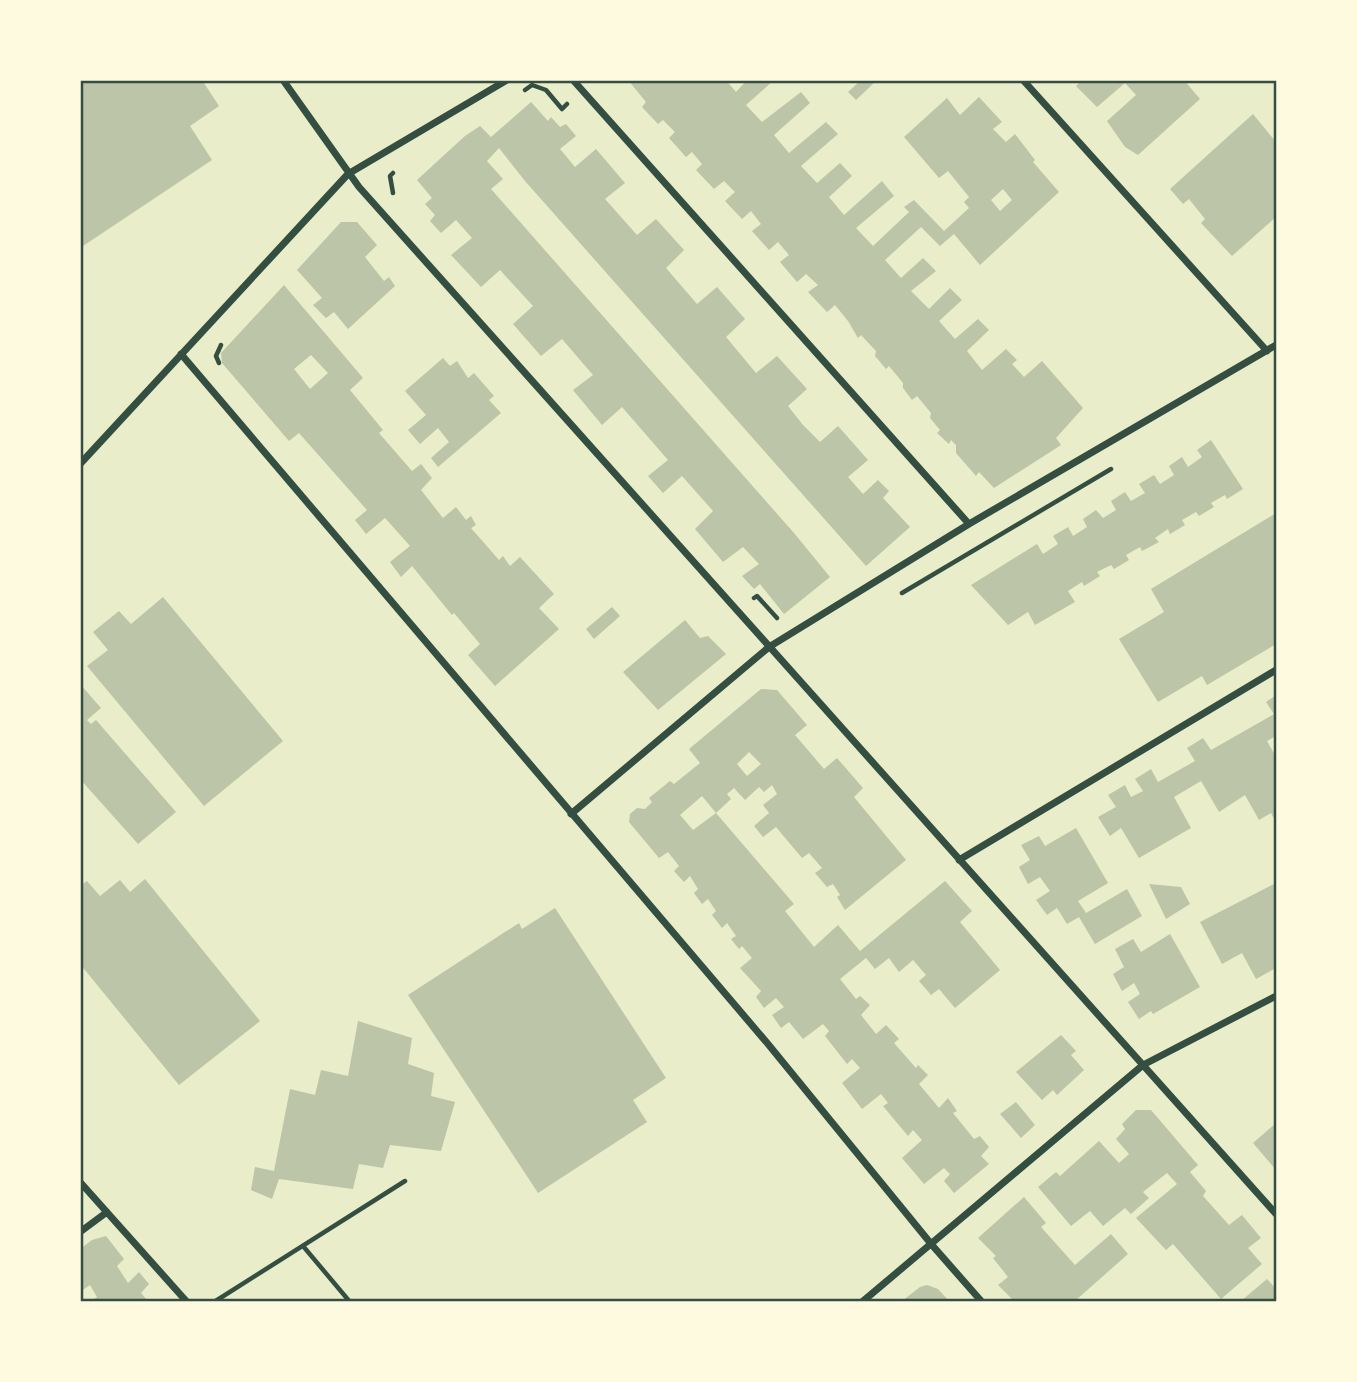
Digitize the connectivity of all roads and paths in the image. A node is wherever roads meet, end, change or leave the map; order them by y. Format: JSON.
{"nodes":[{"id":1,"x":283,"y":80,"type":"edge"},
{"id":2,"x":507,"y":80,"type":"edge"},
{"id":3,"x":573,"y":80,"type":"edge"},
{"id":4,"x":1023,"y":80,"type":"edge"},
{"id":5,"x":348,"y":174,"type":"junction"},
{"id":6,"x":1276,"y":345,"type":"edge"},
{"id":7,"x":1266,"y":351,"type":"junction"},
{"id":8,"x":181,"y":354,"type":"junction"},
{"id":9,"x":80,"y":464,"type":"edge"},
{"id":10,"x":969,"y":524,"type":"junction"},
{"id":11,"x":769,"y":647,"type":"junction"},
{"id":12,"x":1276,"y":670,"type":"edge"},
{"id":13,"x":570,"y":814,"type":"junction"},
{"id":14,"x":959,"y":860,"type":"junction"},
{"id":15,"x":1276,"y":996,"type":"edge"},
{"id":16,"x":1143,"y":1065,"type":"junction"},
{"id":17,"x":405,"y":1181,"type":"dead end"},
{"id":18,"x":80,"y":1182,"type":"edge"},
{"id":19,"x":107,"y":1212,"type":"junction"},
{"id":20,"x":1276,"y":1214,"type":"edge"},
{"id":21,"x":80,"y":1232,"type":"edge"},
{"id":22,"x":932,"y":1245,"type":"junction"},
{"id":23,"x":303,"y":1246,"type":"junction"},
{"id":24,"x":187,"y":1301,"type":"edge"},
{"id":25,"x":214,"y":1301,"type":"edge"},
{"id":26,"x":350,"y":1301,"type":"edge"},
{"id":27,"x":862,"y":1301,"type":"edge"},
{"id":28,"x":982,"y":1301,"type":"edge"}],
"edges":[{"from":1,"to":5,"type":"street"},
{"from":2,"to":5,"type":"street"},
{"from":3,"to":10,"type":"street"},
{"from":4,"to":7,"type":"street"},
{"from":5,"to":8,"type":"street"},
{"from":5,"to":11,"type":"street"},
{"from":6,"to":7,"type":"street"},
{"from":7,"to":10,"type":"street"},
{"from":8,"to":9,"type":"street"},
{"from":8,"to":13,"type":"street"},
{"from":10,"to":11,"type":"street"},
{"from":11,"to":13,"type":"street"},
{"from":11,"to":14,"type":"street"},
{"from":12,"to":14,"type":"street"},
{"from":13,"to":22,"type":"street"},
{"from":14,"to":16,"type":"street"},
{"from":15,"to":16,"type":"street"},
{"from":16,"to":20,"type":"street"},
{"from":16,"to":22,"type":"street"},
{"from":17,"to":23,"type":"path"},
{"from":18,"to":19,"type":"street"},
{"from":19,"to":21,"type":"street"},
{"from":19,"to":24,"type":"street"},
{"from":22,"to":27,"type":"street"},
{"from":22,"to":28,"type":"street"},
{"from":23,"to":25,"type":"path"},
{"from":23,"to":26,"type":"path"}]}
